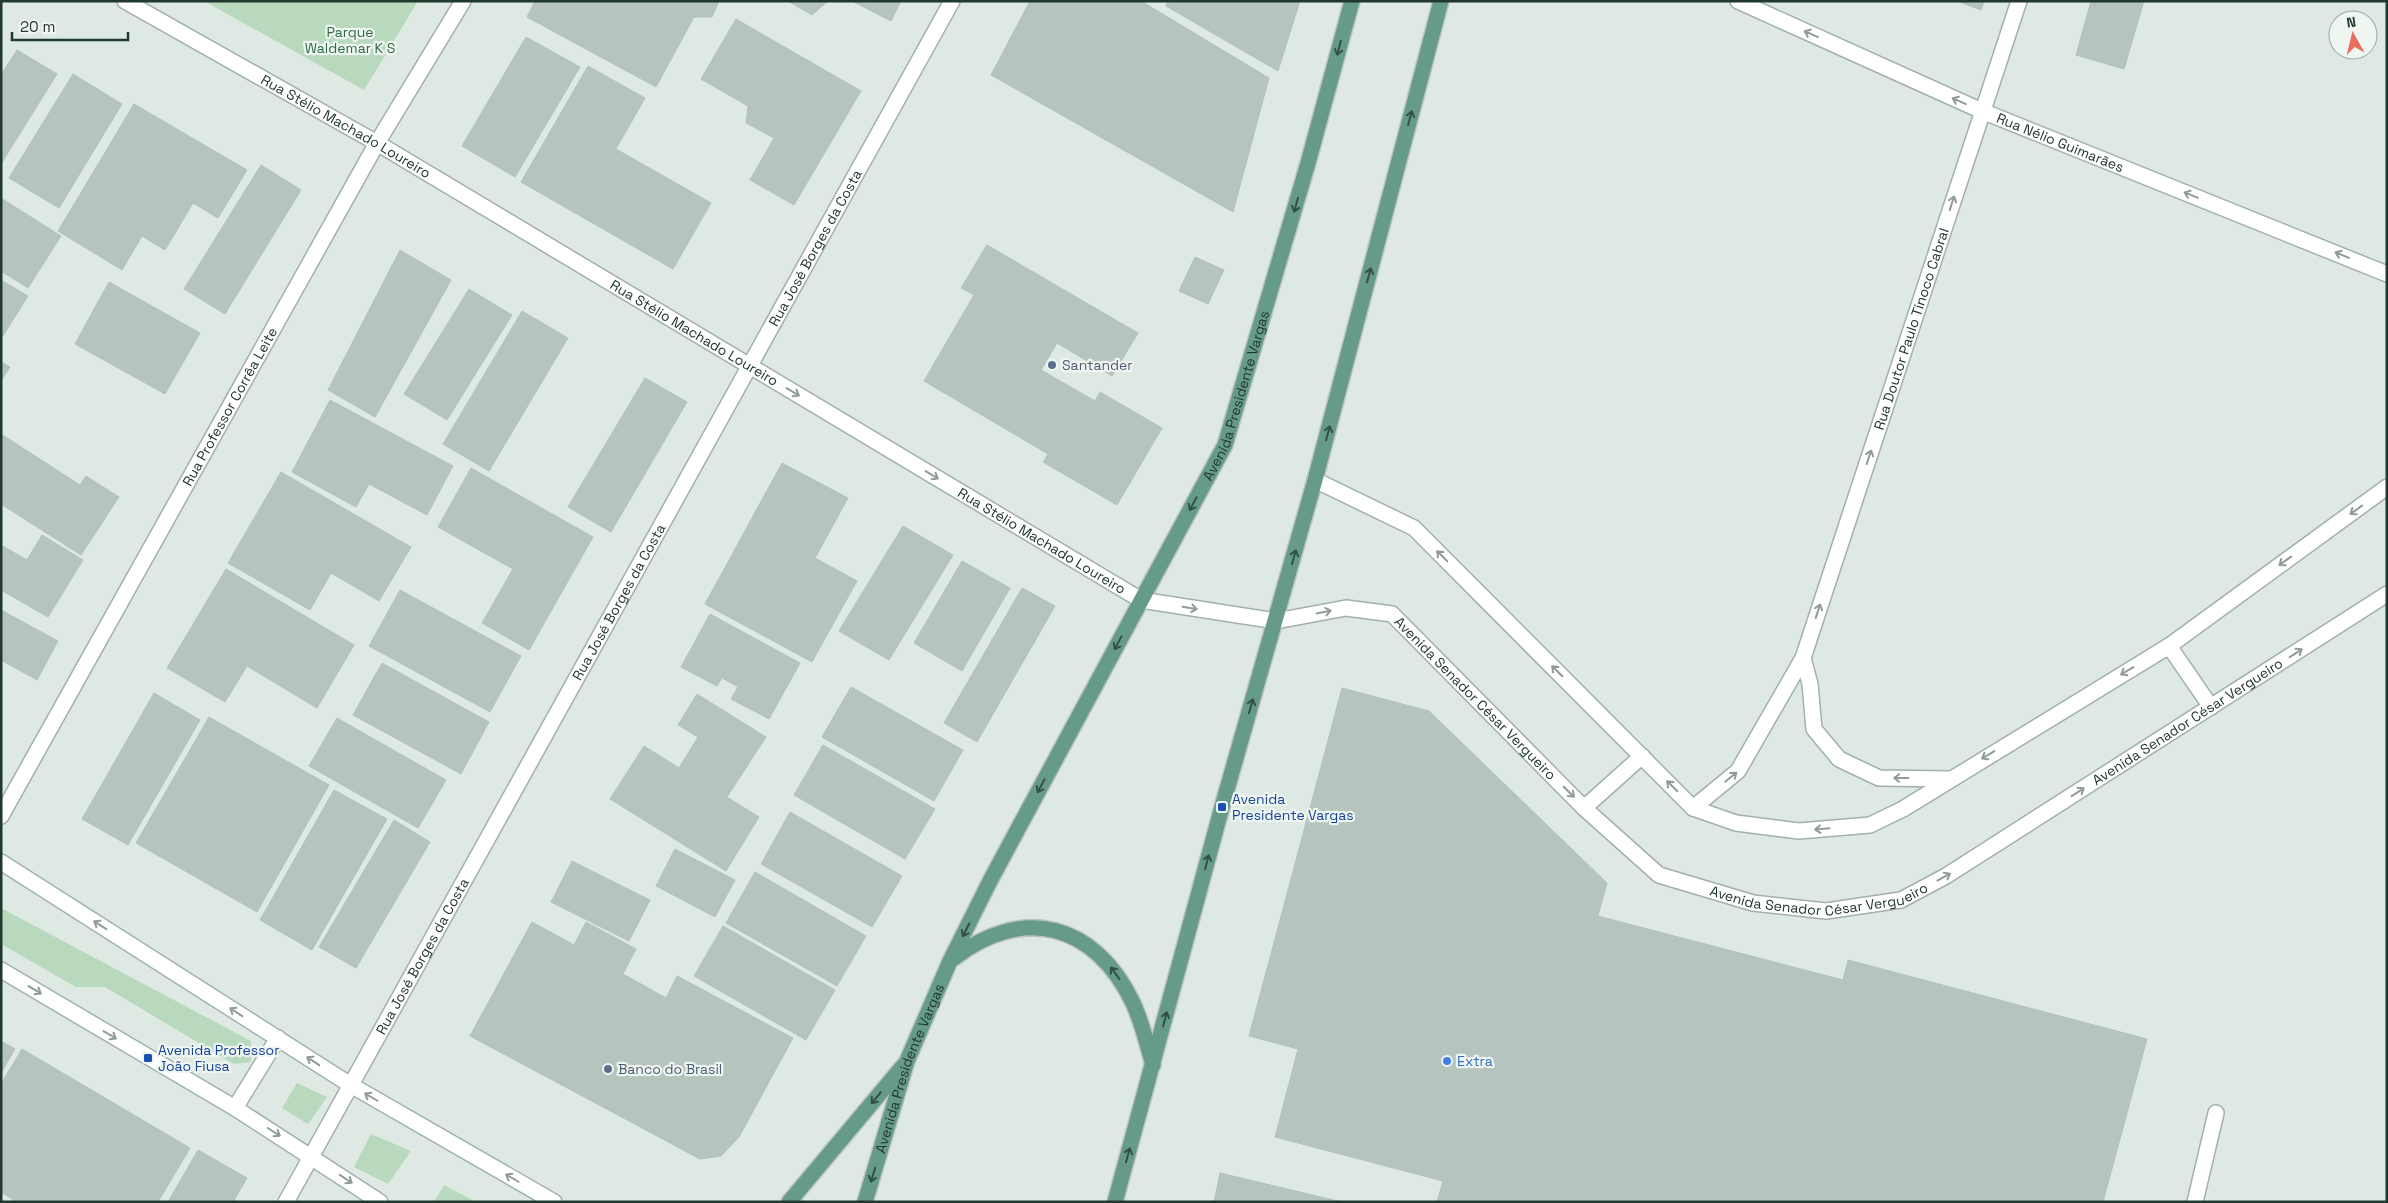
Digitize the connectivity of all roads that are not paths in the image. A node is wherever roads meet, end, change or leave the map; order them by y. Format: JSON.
{"nodes":[{"id":1,"x":126,"y":1,"type":"edge"},
{"id":2,"x":463,"y":1,"type":"edge"},
{"id":3,"x":952,"y":1,"type":"edge"},
{"id":4,"x":1352,"y":1,"type":"edge"},
{"id":5,"x":1441,"y":1,"type":"edge"},
{"id":6,"x":1738,"y":1,"type":"edge"},
{"id":7,"x":2019,"y":1,"type":"edge"},
{"id":8,"x":1982,"y":111,"type":"junction"},
{"id":9,"x":377,"y":143,"type":"junction"},
{"id":10,"x":2387,"y":274,"type":"edge"},
{"id":11,"x":751,"y":367,"type":"junction"},
{"id":12,"x":1315,"y":480,"type":"junction"},
{"id":13,"x":2387,"y":487,"type":"edge"},
{"id":14,"x":2387,"y":594,"type":"edge"},
{"id":15,"x":1142,"y":600,"type":"junction"},
{"id":16,"x":1276,"y":621,"type":"junction"},
{"id":17,"x":2169,"y":646,"type":"junction"},
{"id":18,"x":1803,"y":658,"type":"junction"},
{"id":19,"x":2211,"y":708,"type":"junction"},
{"id":20,"x":1642,"y":756,"type":"junction"},
{"id":21,"x":1950,"y":779,"type":"junction"},
{"id":22,"x":1584,"y":808,"type":"junction"},
{"id":23,"x":1693,"y":808,"type":"junction"},
{"id":24,"x":1,"y":816,"type":"edge"},
{"id":25,"x":1,"y":862,"type":"edge"},
{"id":26,"x":950,"y":961,"type":"junction"},
{"id":27,"x":1,"y":970,"type":"edge"},
{"id":28,"x":278,"y":1038,"type":"junction"},
{"id":29,"x":907,"y":1061,"type":"junction"},
{"id":30,"x":1153,"y":1066,"type":"junction"},
{"id":31,"x":349,"y":1084,"type":"junction"},
{"id":32,"x":235,"y":1108,"type":"junction"},
{"id":33,"x":2216,"y":1112,"type":"dead end"},
{"id":34,"x":312,"y":1156,"type":"junction"},
{"id":35,"x":286,"y":1202,"type":"edge"},
{"id":36,"x":380,"y":1202,"type":"edge"},
{"id":37,"x":554,"y":1202,"type":"edge"},
{"id":38,"x":789,"y":1202,"type":"edge"},
{"id":39,"x":865,"y":1202,"type":"edge"},
{"id":40,"x":1115,"y":1202,"type":"edge"},
{"id":41,"x":2195,"y":1202,"type":"edge"}],
"edges":[{"from":1,"to":9,"type":"street","name":"Rua Stélio Machado Loureiro"},
{"from":2,"to":9,"type":"street","name":"Rua Professor Corrêa Leite"},
{"from":3,"to":11,"type":"street","name":"Rua José Borges da Costa"},
{"from":4,"to":15,"type":"main road","name":"Avenida Presidente Vargas","one_way":true},
{"from":12,"to":5,"type":"main road","one_way":true},
{"from":8,"to":6,"type":"street","name":"Rua Nélio Guimarães","one_way":true},
{"from":7,"to":8,"type":"street","name":"Rua Doutor Paulo Tinoco Cabral"},
{"from":10,"to":8,"type":"street","name":"Rua Nélio Guimarães","one_way":true},
{"from":18,"to":8,"type":"street","name":"Rua Doutor Paulo Tinoco Cabral","one_way":true},
{"from":9,"to":11,"type":"street","name":"Rua Stélio Machado Loureiro"},
{"from":9,"to":24,"type":"street","name":"Rua Professor Corrêa Leite"},
{"from":11,"to":15,"type":"street","name":"Rua Stélio Machado Loureiro","one_way":true},
{"from":11,"to":31,"type":"street","name":"Rua José Borges da Costa"},
{"from":16,"to":12,"type":"main road","one_way":true},
{"from":20,"to":12,"type":"street","one_way":true},
{"from":13,"to":17,"type":"street","one_way":true},
{"from":19,"to":14,"type":"street","name":"Avenida Senador César Vergueiro","one_way":true},
{"from":15,"to":16,"type":"street","name":"Rua Stélio Machado Loureiro","one_way":true},
{"from":15,"to":26,"type":"main road","name":"Avenida Presidente Vargas","one_way":true},
{"from":16,"to":22,"type":"street","name":"Avenida Senador César Vergueiro","one_way":true},
{"from":30,"to":16,"type":"main road","one_way":true},
{"from":17,"to":19,"type":"street"},
{"from":17,"to":21,"type":"street","one_way":true},
{"from":21,"to":18,"type":"street","one_way":true},
{"from":23,"to":18,"type":"street","name":"Rua Doutor Paulo Tinoco Cabral","one_way":true},
{"from":22,"to":19,"type":"street","name":"Avenida Senador César Vergueiro","one_way":true},
{"from":20,"to":22,"type":"street"},
{"from":23,"to":20,"type":"street","one_way":true},
{"from":21,"to":23,"type":"street","one_way":true},
{"from":28,"to":25,"type":"street","one_way":true},
{"from":26,"to":29,"type":"main road","name":"Avenida Presidente Vargas"},
{"from":30,"to":26,"type":"main road","one_way":true},
{"from":27,"to":32,"type":"street","one_way":true},
{"from":31,"to":28,"type":"street","one_way":true},
{"from":28,"to":32,"type":"street"},
{"from":29,"to":38,"type":"main road","one_way":true},
{"from":29,"to":39,"type":"main road","name":"Avenida Presidente Vargas","one_way":true},
{"from":40,"to":30,"type":"main road","one_way":true},
{"from":31,"to":34,"type":"street","name":"Rua José Borges da Costa"},
{"from":37,"to":31,"type":"street","one_way":true},
{"from":32,"to":34,"type":"street","one_way":true},
{"from":33,"to":41,"type":"street"},
{"from":34,"to":35,"type":"street","name":"Rua José Borges da Costa"},
{"from":34,"to":36,"type":"street","one_way":true}]}
